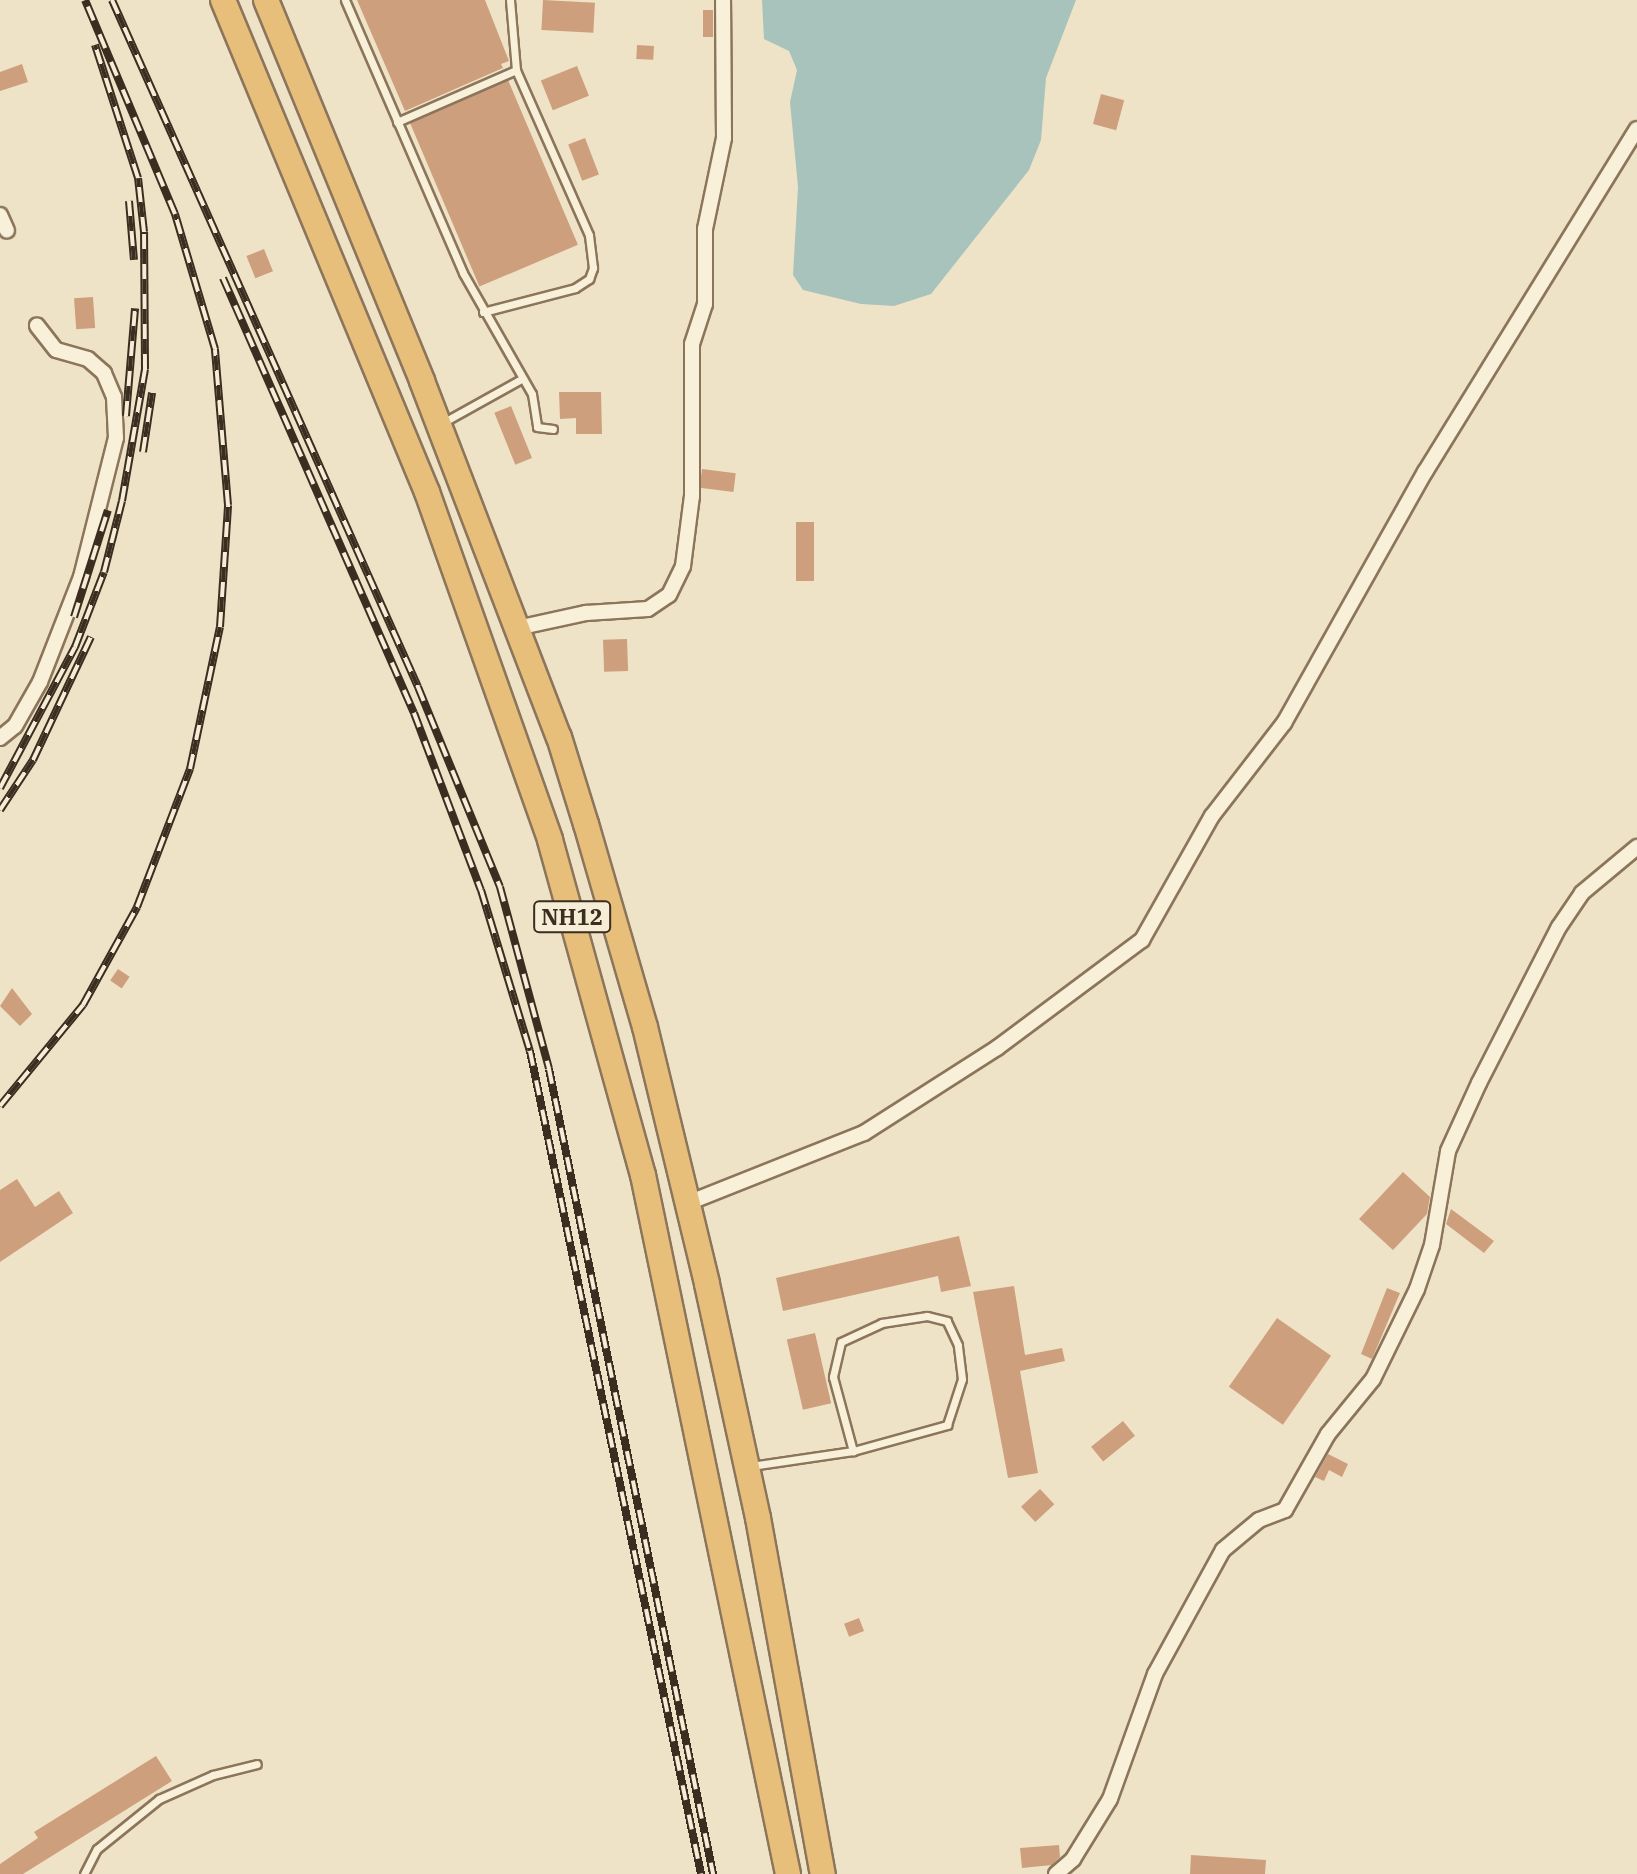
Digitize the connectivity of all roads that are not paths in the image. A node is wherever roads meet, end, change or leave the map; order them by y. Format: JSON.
{"nodes":[{"id":1,"x":223,"y":0,"type":"edge"},
{"id":2,"x":266,"y":0,"type":"edge"},
{"id":3,"x":345,"y":0,"type":"edge"},
{"id":4,"x":510,"y":0,"type":"edge"},
{"id":5,"x":723,"y":0,"type":"edge"},
{"id":6,"x":516,"y":70,"type":"junction"},
{"id":7,"x":450,"y":86,"type":"dead end"},
{"id":8,"x":456,"y":94,"type":"junction"},
{"id":9,"x":397,"y":122,"type":"junction"},
{"id":10,"x":1637,"y":129,"type":"edge"},
{"id":11,"x":0,"y":215,"type":"edge"},
{"id":12,"x":7,"y":231,"type":"dead end"},
{"id":13,"x":483,"y":312,"type":"junction"},
{"id":14,"x":37,"y":326,"type":"dead end"},
{"id":15,"x":523,"y":378,"type":"junction"},
{"id":16,"x":439,"y":425,"type":"junction"},
{"id":17,"x":553,"y":429,"type":"dead end"},
{"id":18,"x":517,"y":628,"type":"junction"},
{"id":19,"x":0,"y":738,"type":"edge"},
{"id":20,"x":1637,"y":847,"type":"edge"},
{"id":21,"x":688,"y":1203,"type":"junction"},
{"id":22,"x":853,"y":1451,"type":"junction"},
{"id":23,"x":745,"y":1467,"type":"junction"},
{"id":24,"x":257,"y":1764,"type":"dead end"},
{"id":25,"x":84,"y":1874,"type":"edge"},
{"id":26,"x":788,"y":1874,"type":"edge"},
{"id":27,"x":823,"y":1874,"type":"edge"},
{"id":28,"x":1056,"y":1874,"type":"edge"}],
"edges":[{"from":1,"to":26,"type":"highway","number":"NH12"},
{"from":2,"to":16,"type":"highway","number":"NH12"},
{"from":3,"to":9,"type":"lane"},
{"from":4,"to":6,"type":"lane"},
{"from":5,"to":18,"type":"street"},
{"from":6,"to":8,"type":"lane"},
{"from":6,"to":13,"type":"lane"},
{"from":7,"to":8,"type":"lane"},
{"from":8,"to":9,"type":"lane"},
{"from":9,"to":13,"type":"lane"},
{"from":10,"to":21,"type":"street"},
{"from":11,"to":12,"type":"street"},
{"from":13,"to":15,"type":"lane"},
{"from":14,"to":19,"type":"street"},
{"from":15,"to":16,"type":"lane"},
{"from":15,"to":17,"type":"lane"},
{"from":16,"to":18,"type":"highway","number":"NH12"},
{"from":18,"to":21,"type":"highway","number":"NH12"},
{"from":20,"to":28,"type":"street"},
{"from":21,"to":23,"type":"highway","number":"NH12"},
{"from":22,"to":22,"type":"lane"},
{"from":22,"to":23,"type":"lane"},
{"from":23,"to":27,"type":"highway","number":"NH12"},
{"from":24,"to":25,"type":"lane"}]}
